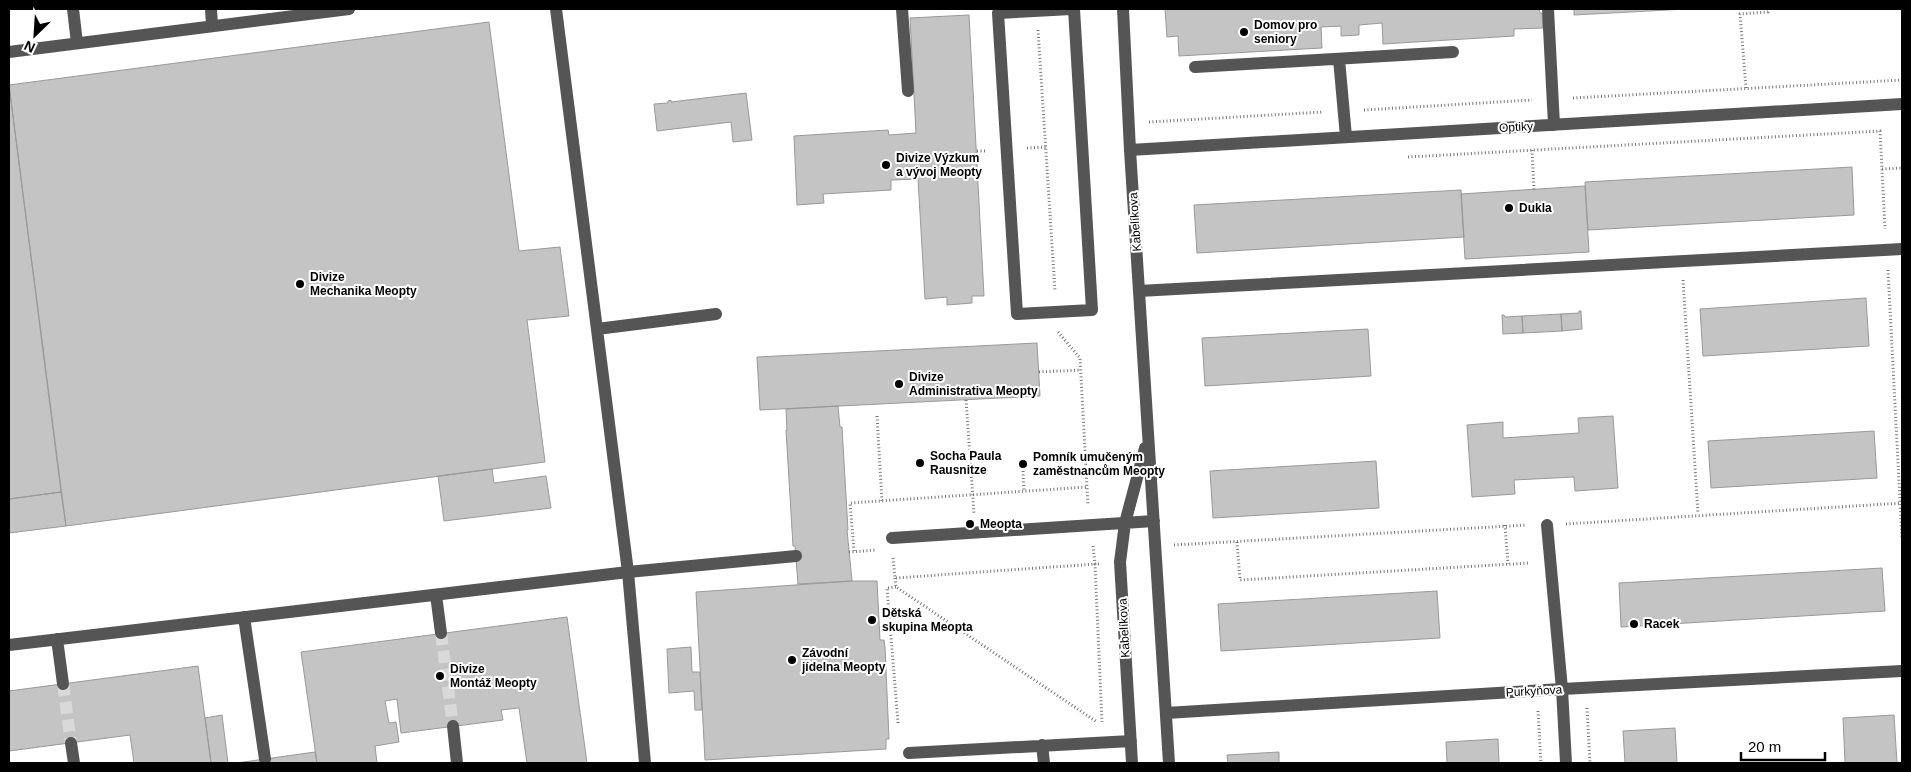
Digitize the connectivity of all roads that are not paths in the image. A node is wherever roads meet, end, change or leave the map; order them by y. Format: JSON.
{"nodes":[{"id":1,"x":73,"y":9,"type":"edge"},
{"id":2,"x":210,"y":9,"type":"edge"},
{"id":3,"x":349,"y":9,"type":"edge"},
{"id":4,"x":556,"y":9,"type":"edge"},
{"id":5,"x":902,"y":9,"type":"edge"},
{"id":6,"x":1072,"y":9,"type":"edge"},
{"id":7,"x":1123,"y":9,"type":"edge"},
{"id":8,"x":1548,"y":9,"type":"edge"},
{"id":9,"x":212,"y":26,"type":"junction"},
{"id":10,"x":77,"y":43,"type":"junction"},
{"id":11,"x":9,"y":52,"type":"edge"},
{"id":12,"x":1453,"y":52,"type":"dead end"},
{"id":13,"x":1339,"y":59,"type":"junction"},
{"id":14,"x":1194,"y":67,"type":"dead end"},
{"id":15,"x":908,"y":91,"type":"dead end"},
{"id":16,"x":1902,"y":104,"type":"edge"},
{"id":17,"x":1554,"y":125,"type":"junction"},
{"id":18,"x":1346,"y":137,"type":"junction"},
{"id":19,"x":1130,"y":150,"type":"junction"},
{"id":20,"x":1902,"y":249,"type":"edge"},
{"id":21,"x":1139,"y":292,"type":"junction"},
{"id":22,"x":716,"y":314,"type":"dead end"},
{"id":23,"x":597,"y":329,"type":"junction"},
{"id":24,"x":1148,"y":436,"type":"junction"},
{"id":25,"x":1154,"y":521,"type":"junction"},
{"id":26,"x":1125,"y":523,"type":"junction"},
{"id":27,"x":1547,"y":525,"type":"dead end"},
{"id":28,"x":892,"y":544,"type":"road end"},
{"id":29,"x":796,"y":556,"type":"dead end"},
{"id":30,"x":628,"y":572,"type":"junction"},
{"id":31,"x":436,"y":595,"type":"junction"},
{"id":32,"x":244,"y":617,"type":"junction"},
{"id":33,"x":441,"y":633,"type":"tunnel mouth"},
{"id":34,"x":57,"y":639,"type":"junction"},
{"id":35,"x":9,"y":645,"type":"edge"},
{"id":36,"x":1902,"y":671,"type":"edge"},
{"id":37,"x":63,"y":684,"type":"tunnel mouth"},
{"id":38,"x":1562,"y":689,"type":"junction"},
{"id":39,"x":1166,"y":713,"type":"junction"},
{"id":40,"x":453,"y":726,"type":"tunnel mouth"},
{"id":41,"x":1131,"y":741,"type":"junction"},
{"id":42,"x":71,"y":743,"type":"tunnel mouth"},
{"id":43,"x":1042,"y":745,"type":"junction"},
{"id":44,"x":909,"y":753,"type":"dead end"},
{"id":45,"x":265,"y":759,"type":"dead end"},
{"id":46,"x":74,"y":763,"type":"edge"},
{"id":47,"x":457,"y":763,"type":"edge"},
{"id":48,"x":645,"y":763,"type":"edge"},
{"id":49,"x":1044,"y":763,"type":"edge"},
{"id":50,"x":1132,"y":763,"type":"edge"},
{"id":51,"x":1169,"y":763,"type":"edge"},
{"id":52,"x":1566,"y":763,"type":"edge"}],
"edges":[{"from":1,"to":10,"type":"street"},
{"from":2,"to":9,"type":"street"},
{"from":3,"to":9,"type":"street"},
{"from":4,"to":23,"type":"street"},
{"from":5,"to":15,"type":"street"},
{"from":6,"to":6,"type":"street"},
{"from":7,"to":19,"type":"street","name":"Kabelíkova"},
{"from":8,"to":17,"type":"street"},
{"from":9,"to":10,"type":"street"},
{"from":10,"to":11,"type":"street"},
{"from":12,"to":13,"type":"street"},
{"from":13,"to":14,"type":"street"},
{"from":13,"to":18,"type":"street"},
{"from":16,"to":17,"type":"street","name":"Optiky"},
{"from":17,"to":18,"type":"street","name":"Optiky"},
{"from":18,"to":19,"type":"street","name":"Optiky"},
{"from":19,"to":21,"type":"street","name":"Kabelíkova"},
{"from":20,"to":21,"type":"street"},
{"from":21,"to":24,"type":"street","name":"Kabelíkova"},
{"from":22,"to":23,"type":"street"},
{"from":23,"to":30,"type":"street"},
{"from":24,"to":25,"type":"street","name":"Kabelíkova"},
{"from":24,"to":26,"type":"street","name":"Kabelíkova"},
{"from":25,"to":26,"type":"street"},
{"from":25,"to":39,"type":"street","name":"Kabelíkova"},
{"from":26,"to":28,"type":"street"},
{"from":26,"to":41,"type":"street","name":"Kabelíkova"},
{"from":27,"to":38,"type":"street"},
{"from":29,"to":30,"type":"street"},
{"from":30,"to":31,"type":"street"},
{"from":30,"to":48,"type":"street"},
{"from":31,"to":32,"type":"street"},
{"from":31,"to":33,"type":"street"},
{"from":32,"to":34,"type":"street"},
{"from":32,"to":45,"type":"street"},
{"from":34,"to":35,"type":"street"},
{"from":34,"to":37,"type":"street"},
{"from":36,"to":38,"type":"street","name":"Purkyňova"},
{"from":38,"to":39,"type":"street","name":"Purkyňova"},
{"from":38,"to":52,"type":"street"},
{"from":39,"to":51,"type":"street","name":"Kabelíkova"},
{"from":40,"to":47,"type":"street"},
{"from":41,"to":43,"type":"street"},
{"from":41,"to":50,"type":"street","name":"Kabelíkova"},
{"from":42,"to":46,"type":"street"},
{"from":43,"to":44,"type":"street"},
{"from":43,"to":49,"type":"street"}]}
